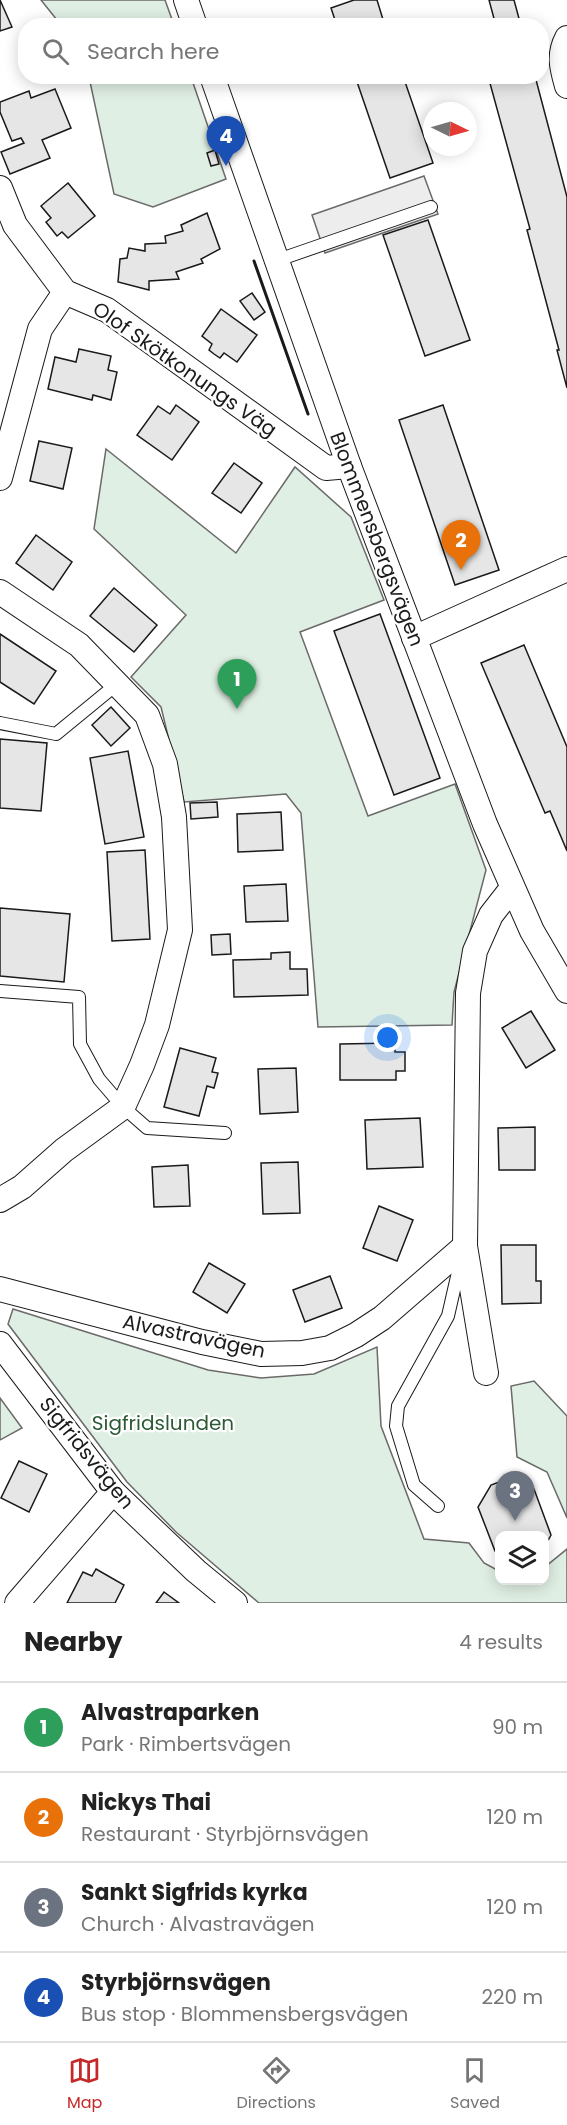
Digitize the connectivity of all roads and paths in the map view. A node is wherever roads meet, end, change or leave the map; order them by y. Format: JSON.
{"nodes":[{"id":1,"x":186,"y":0,"type":"edge"},
{"id":2,"x":192,"y":18,"type":"edge"},
{"id":3,"x":567,"y":38,"type":"edge"},
{"id":4,"x":215,"y":84,"type":"edge"},
{"id":5,"x":567,"y":86,"type":"edge"},
{"id":6,"x":0,"y":188,"type":"edge"},
{"id":7,"x":431,"y":207,"type":"dead end"},
{"id":8,"x":276,"y":261,"type":"junction"},
{"id":9,"x":65,"y":292,"type":"junction"},
{"id":10,"x":349,"y":466,"type":"junction"},
{"id":11,"x":0,"y":478,"type":"edge"},
{"id":12,"x":567,"y":568,"type":"edge"},
{"id":13,"x":0,"y":592,"type":"edge"},
{"id":14,"x":414,"y":638,"type":"junction"},
{"id":15,"x":117,"y":684,"type":"junction"},
{"id":16,"x":0,"y":723,"type":"edge"},
{"id":17,"x":512,"y":888,"type":"junction"},
{"id":18,"x":0,"y":991,"type":"edge"},
{"id":19,"x":567,"y":991,"type":"edge"},
{"id":20,"x":123,"y":1107,"type":"junction"},
{"id":21,"x":225,"y":1133,"type":"dead end"},
{"id":22,"x":0,"y":1200,"type":"edge"},
{"id":23,"x":465,"y":1246,"type":"junction"},
{"id":24,"x":0,"y":1289,"type":"edge"},
{"id":25,"x":0,"y":1344,"type":"edge"},
{"id":26,"x":486,"y":1373,"type":"dead end"},
{"id":27,"x":113,"y":1492,"type":"junction"},
{"id":28,"x":438,"y":1506,"type":"dead end"},
{"id":29,"x":17,"y":1603,"type":"edge"},
{"id":30,"x":235,"y":1603,"type":"edge"}],
"edges":[{"from":1,"to":2,"type":"street"},
{"from":3,"to":5,"type":"street"},
{"from":4,"to":8,"type":"street","name":"Blommensbergsvägen"},
{"from":6,"to":9,"type":"street"},
{"from":7,"to":8,"type":"lane"},
{"from":8,"to":10,"type":"street","name":"Blommensbergsvägen"},
{"from":9,"to":10,"type":"street","name":"Olof Skötkonungs Väg"},
{"from":9,"to":11,"type":"street"},
{"from":10,"to":14,"type":"street","name":"Blommensbergsvägen"},
{"from":12,"to":14,"type":"street"},
{"from":13,"to":15,"type":"street"},
{"from":14,"to":17,"type":"street","name":"Blommensbergsvägen"},
{"from":15,"to":16,"type":"lane"},
{"from":15,"to":20,"type":"street"},
{"from":17,"to":19,"type":"street","name":"Blommensbergsvägen"},
{"from":17,"to":23,"type":"street"},
{"from":18,"to":20,"type":"lane"},
{"from":20,"to":21,"type":"lane"},
{"from":20,"to":22,"type":"street"},
{"from":23,"to":24,"type":"street","name":"Alvastravägen"},
{"from":23,"to":26,"type":"street"},
{"from":23,"to":28,"type":"lane"},
{"from":25,"to":27,"type":"street","name":"Sigfridsvägen"},
{"from":27,"to":29,"type":"street"},
{"from":27,"to":30,"type":"street","name":"Sigfridsvägen"}]}
